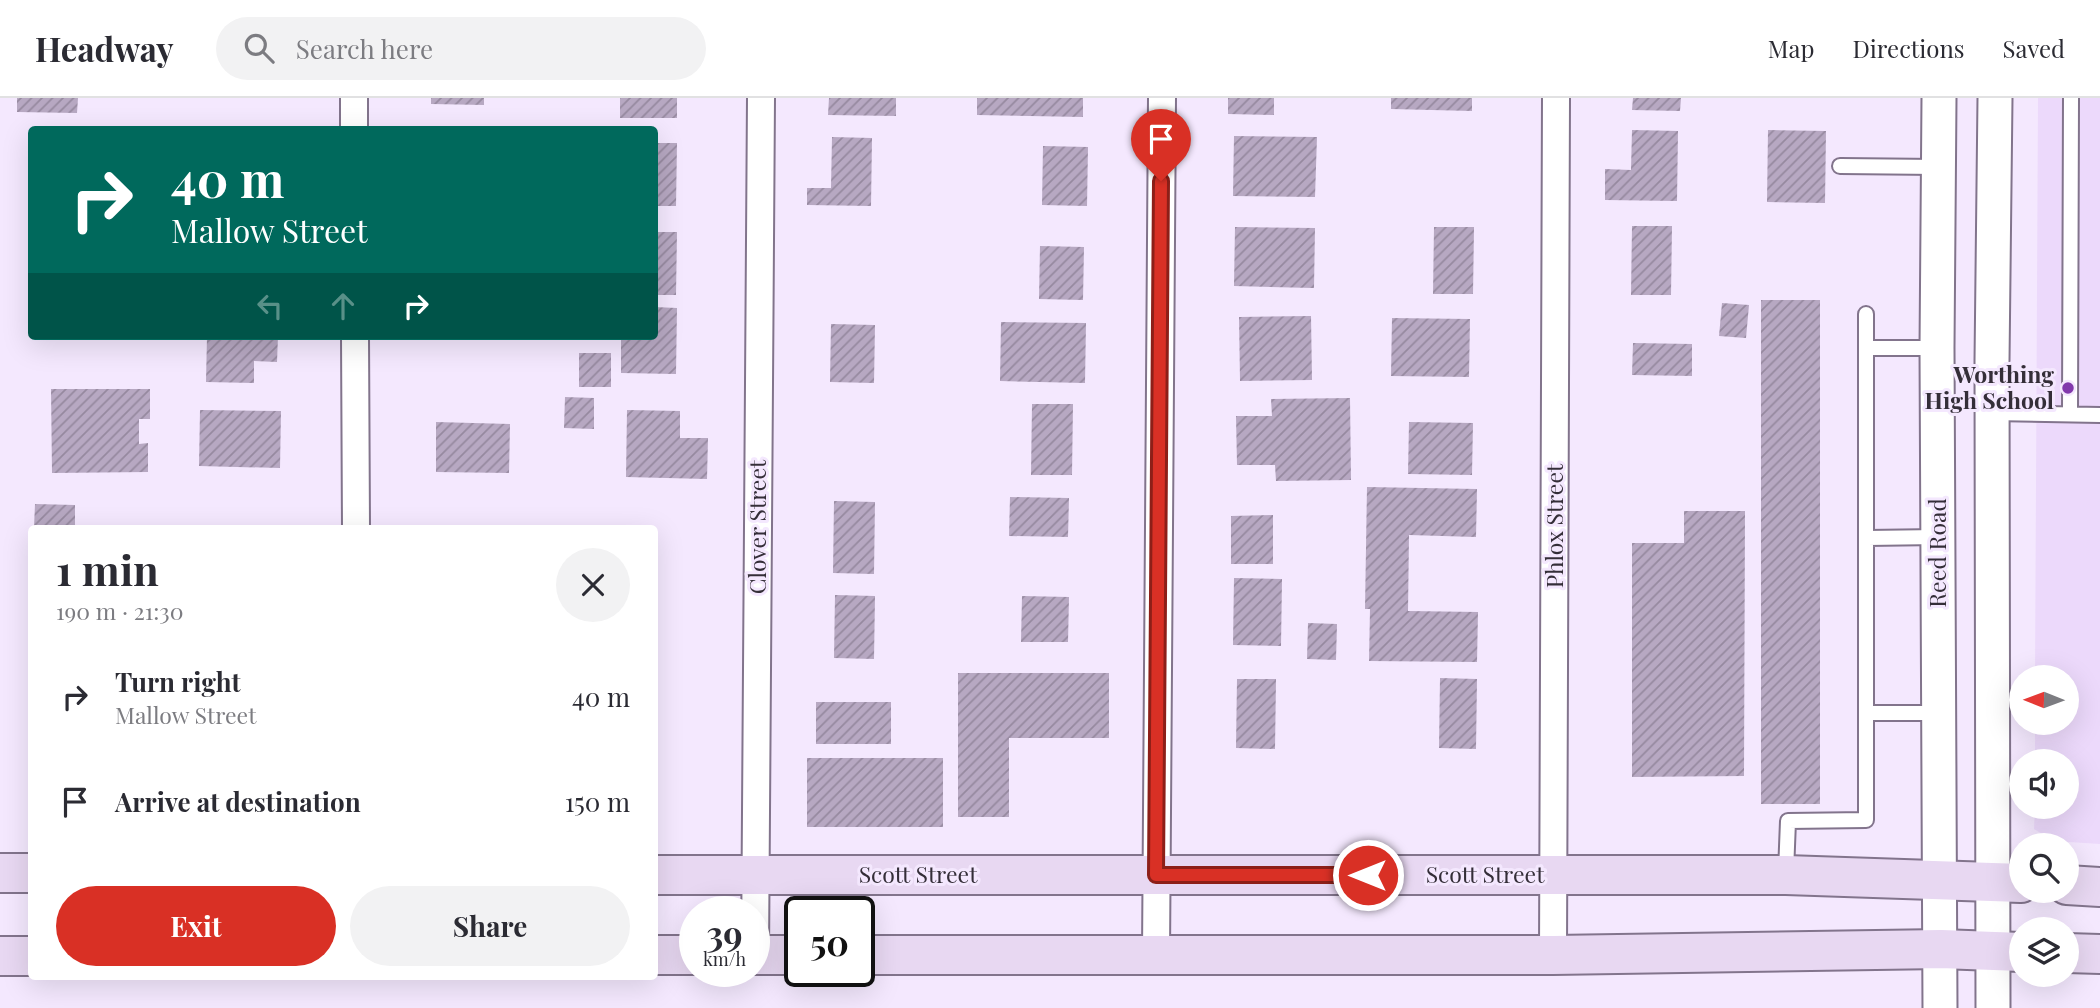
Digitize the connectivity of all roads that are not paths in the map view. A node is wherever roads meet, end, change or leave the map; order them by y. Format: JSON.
{"nodes":[{"id":1,"x":354,"y":98,"type":"edge"},
{"id":2,"x":761,"y":98,"type":"edge"},
{"id":3,"x":1162,"y":98,"type":"edge"},
{"id":4,"x":1556,"y":98,"type":"edge"},
{"id":5,"x":1939,"y":98,"type":"edge"},
{"id":6,"x":1995,"y":98,"type":"edge"},
{"id":7,"x":2071,"y":98,"type":"edge"},
{"id":8,"x":354,"y":126,"type":"edge"},
{"id":9,"x":1840,"y":166,"type":"dead end"},
{"id":10,"x":1938,"y":167,"type":"junction"},
{"id":11,"x":1866,"y":314,"type":"dead end"},
{"id":12,"x":355,"y":340,"type":"edge"},
{"id":13,"x":1866,"y":348,"type":"junction"},
{"id":14,"x":1937,"y":348,"type":"junction"},
{"id":15,"x":1938,"y":410,"type":"junction"},
{"id":16,"x":1992,"y":413,"type":"junction"},
{"id":17,"x":2070,"y":414,"type":"junction"},
{"id":18,"x":2100,"y":415,"type":"edge"},
{"id":19,"x":356,"y":525,"type":"edge"},
{"id":20,"x":1938,"y":537,"type":"junction"},
{"id":21,"x":1867,"y":538,"type":"junction"},
{"id":22,"x":1867,"y":713,"type":"junction"},
{"id":23,"x":1939,"y":713,"type":"junction"},
{"id":24,"x":0,"y":873,"type":"edge"},
{"id":25,"x":28,"y":873,"type":"edge"},
{"id":26,"x":658,"y":875,"type":"edge"},
{"id":27,"x":756,"y":875,"type":"junction"},
{"id":28,"x":1156,"y":875,"type":"junction"},
{"id":29,"x":1554,"y":875,"type":"junction"},
{"id":30,"x":1786,"y":875,"type":"junction"},
{"id":31,"x":1941,"y":879,"type":"junction"},
{"id":32,"x":2007,"y":882,"type":"edge"},
{"id":33,"x":2079,"y":886,"type":"edge"},
{"id":34,"x":2100,"y":887,"type":"edge"},
{"id":35,"x":756,"y":896,"type":"edge"},
{"id":36,"x":1941,"y":949,"type":"junction"},
{"id":37,"x":2007,"y":951,"type":"edge"},
{"id":38,"x":2079,"y":953,"type":"edge"},
{"id":39,"x":2100,"y":954,"type":"edge"},
{"id":40,"x":658,"y":955,"type":"edge"},
{"id":41,"x":679,"y":955,"type":"edge"},
{"id":42,"x":875,"y":955,"type":"edge"},
{"id":43,"x":1156,"y":955,"type":"junction"},
{"id":44,"x":1553,"y":955,"type":"junction"},
{"id":45,"x":0,"y":956,"type":"edge"},
{"id":46,"x":28,"y":956,"type":"edge"},
{"id":47,"x":1940,"y":1008,"type":"edge"},
{"id":48,"x":1993,"y":1008,"type":"edge"}],
"edges":[{"from":1,"to":8,"type":"street"},
{"from":2,"to":27,"type":"street","name":"Clover Street"},
{"from":3,"to":28,"type":"street"},
{"from":4,"to":29,"type":"street","name":"Phlox Street"},
{"from":5,"to":10,"type":"street","name":"Reed Road"},
{"from":6,"to":16,"type":"street"},
{"from":7,"to":17,"type":"lane"},
{"from":9,"to":10,"type":"lane"},
{"from":10,"to":14,"type":"street","name":"Reed Road"},
{"from":11,"to":13,"type":"lane"},
{"from":12,"to":19,"type":"street"},
{"from":13,"to":14,"type":"lane"},
{"from":13,"to":21,"type":"lane"},
{"from":14,"to":15,"type":"street","name":"Reed Road"},
{"from":15,"to":16,"type":"street"},
{"from":15,"to":20,"type":"street","name":"Reed Road"},
{"from":16,"to":17,"type":"lane"},
{"from":16,"to":32,"type":"street"},
{"from":17,"to":18,"type":"lane"},
{"from":20,"to":21,"type":"lane"},
{"from":20,"to":23,"type":"street","name":"Reed Road"},
{"from":21,"to":22,"type":"lane"},
{"from":22,"to":23,"type":"lane"},
{"from":22,"to":30,"type":"lane"},
{"from":23,"to":31,"type":"street","name":"Reed Road"},
{"from":24,"to":25,"type":"main road"},
{"from":26,"to":27,"type":"main road","name":"Scott Street"},
{"from":27,"to":28,"type":"main road","name":"Scott Street"},
{"from":27,"to":35,"type":"street","name":"Clover Street"},
{"from":28,"to":29,"type":"main road","name":"Scott Street"},
{"from":28,"to":43,"type":"street"},
{"from":29,"to":30,"type":"main road","name":"Scott Street"},
{"from":29,"to":44,"type":"street","name":"Phlox Street"},
{"from":30,"to":31,"type":"main road","name":"Scott Street"},
{"from":31,"to":32,"type":"main road","name":"Scott Street"},
{"from":31,"to":36,"type":"street","name":"Reed Road"},
{"from":32,"to":37,"type":"street"},
{"from":33,"to":34,"type":"main road"},
{"from":36,"to":37,"type":"main road"},
{"from":36,"to":44,"type":"main road"},
{"from":36,"to":47,"type":"street","name":"Reed Road"},
{"from":37,"to":48,"type":"street"},
{"from":38,"to":39,"type":"main road"},
{"from":40,"to":41,"type":"main road"},
{"from":42,"to":43,"type":"main road"},
{"from":43,"to":44,"type":"main road"},
{"from":45,"to":46,"type":"main road"}]}
